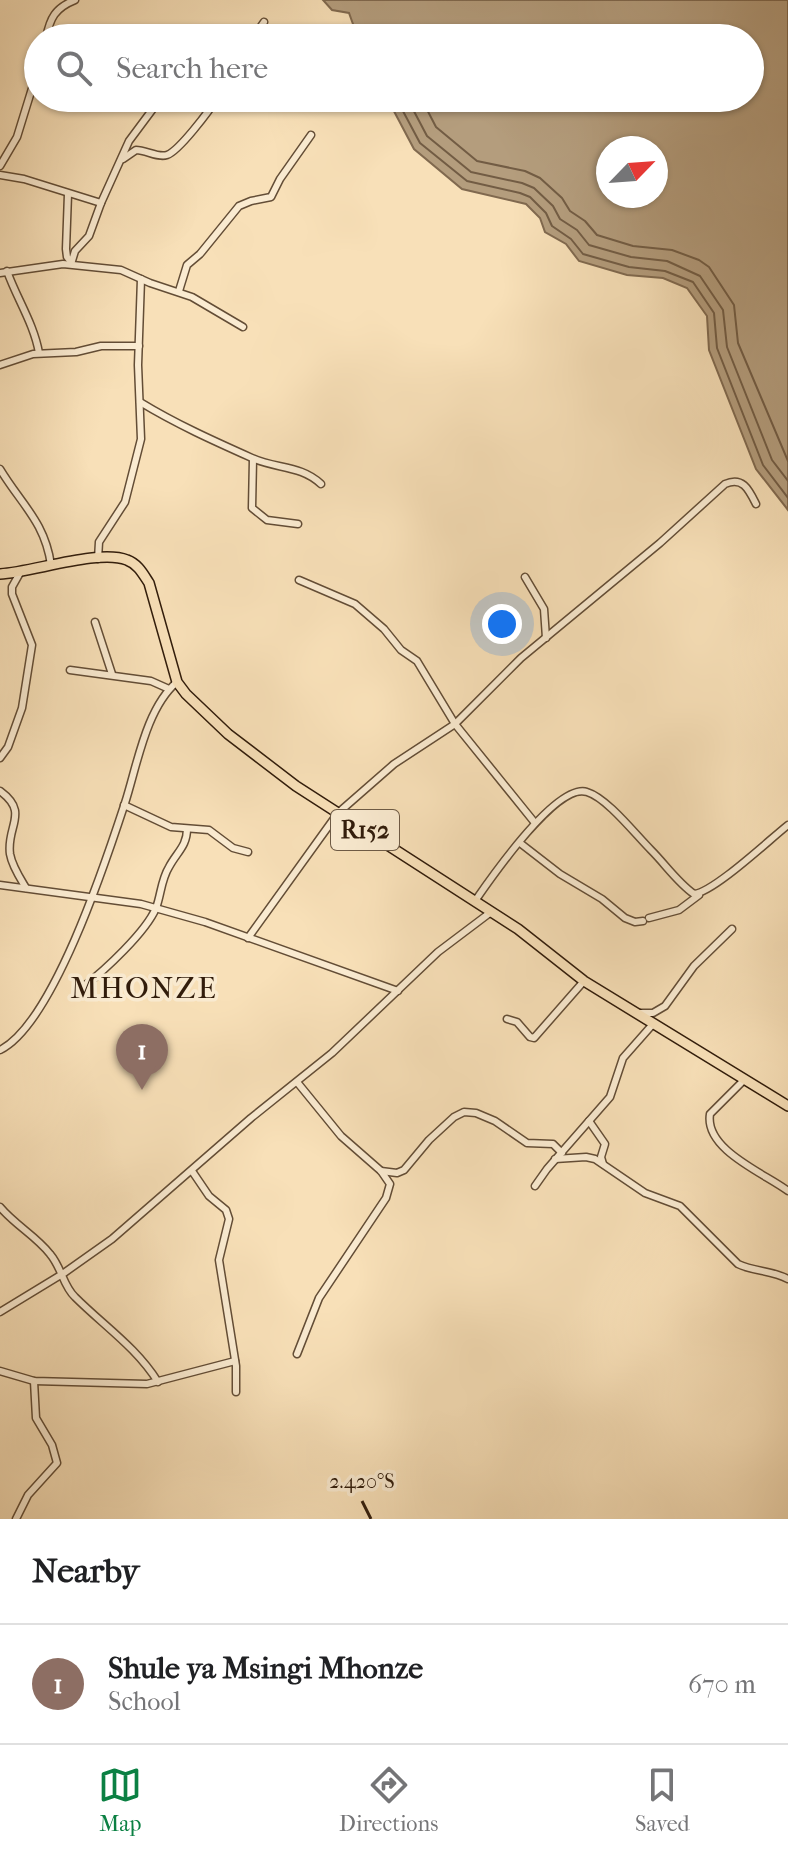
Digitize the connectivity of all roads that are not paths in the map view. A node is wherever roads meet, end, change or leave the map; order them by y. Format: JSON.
{"nodes":[{"id":1,"x":75,"y":0,"type":"edge"},
{"id":2,"x":49,"y":24,"type":"edge"},
{"id":3,"x":25,"y":112,"type":"edge"},
{"id":4,"x":151,"y":112,"type":"edge"},
{"id":5,"x":208,"y":112,"type":"edge"},
{"id":6,"x":311,"y":135,"type":"dead end"},
{"id":7,"x":121,"y":160,"type":"junction"},
{"id":8,"x":0,"y":166,"type":"edge"},
{"id":9,"x":0,"y":175,"type":"edge"},
{"id":10,"x":68,"y":194,"type":"junction"},
{"id":11,"x":101,"y":203,"type":"junction"},
{"id":12,"x":71,"y":263,"type":"junction"},
{"id":13,"x":4,"y":272,"type":"edge"},
{"id":14,"x":141,"y":279,"type":"junction"},
{"id":15,"x":179,"y":291,"type":"junction"},
{"id":16,"x":243,"y":327,"type":"dead end"},
{"id":17,"x":139,"y":346,"type":"junction"},
{"id":18,"x":39,"y":353,"type":"junction"},
{"id":19,"x":0,"y":365,"type":"edge"},
{"id":20,"x":140,"y":402,"type":"junction"},
{"id":21,"x":253,"y":459,"type":"junction"},
{"id":22,"x":0,"y":469,"type":"edge"},
{"id":23,"x":321,"y":484,"type":"dead end"},
{"id":24,"x":756,"y":504,"type":"dead end"},
{"id":25,"x":298,"y":524,"type":"dead end"},
{"id":26,"x":98,"y":559,"type":"junction"},
{"id":27,"x":51,"y":565,"type":"junction"},
{"id":28,"x":21,"y":571,"type":"junction"},
{"id":29,"x":0,"y":574,"type":"edge"},
{"id":30,"x":525,"y":577,"type":"dead end"},
{"id":31,"x":299,"y":580,"type":"dead end"},
{"id":32,"x":95,"y":622,"type":"dead end"},
{"id":33,"x":546,"y":638,"type":"junction"},
{"id":34,"x":70,"y":670,"type":"dead end"},
{"id":35,"x":112,"y":674,"type":"junction"},
{"id":36,"x":173,"y":686,"type":"junction"},
{"id":37,"x":455,"y":724,"type":"junction"},
{"id":38,"x":0,"y":758,"type":"edge"},
{"id":39,"x":0,"y":791,"type":"edge"},
{"id":40,"x":124,"y":805,"type":"junction"},
{"id":41,"x":338,"y":813,"type":"junction"},
{"id":42,"x":535,"y":823,"type":"junction"},
{"id":43,"x":788,"y":825,"type":"edge"},
{"id":44,"x":187,"y":829,"type":"junction"},
{"id":45,"x":520,"y":843,"type":"junction"},
{"id":46,"x":248,"y":852,"type":"dead end"},
{"id":47,"x":0,"y":885,"type":"edge"},
{"id":48,"x":26,"y":888,"type":"junction"},
{"id":49,"x":699,"y":894,"type":"junction"},
{"id":50,"x":91,"y":896,"type":"junction"},
{"id":51,"x":475,"y":901,"type":"junction"},
{"id":52,"x":156,"y":908,"type":"junction"},
{"id":53,"x":491,"y":912,"type":"junction"},
{"id":54,"x":732,"y":929,"type":"dead end"},
{"id":55,"x":248,"y":938,"type":"junction"},
{"id":56,"x":584,"y":981,"type":"junction"},
{"id":57,"x":84,"y":986,"type":"dead end"},
{"id":58,"x":398,"y":991,"type":"junction"},
{"id":59,"x":636,"y":1014,"type":"junction"},
{"id":60,"x":507,"y":1019,"type":"dead end"},
{"id":61,"x":653,"y":1024,"type":"junction"},
{"id":62,"x":0,"y":1050,"type":"edge"},
{"id":63,"x":744,"y":1080,"type":"junction"},
{"id":64,"x":297,"y":1082,"type":"junction"},
{"id":65,"x":788,"y":1106,"type":"edge"},
{"id":66,"x":589,"y":1121,"type":"junction"},
{"id":67,"x":562,"y":1153,"type":"junction"},
{"id":68,"x":555,"y":1159,"type":"junction"},
{"id":69,"x":603,"y":1164,"type":"junction"},
{"id":70,"x":192,"y":1171,"type":"junction"},
{"id":71,"x":381,"y":1171,"type":"junction"},
{"id":72,"x":535,"y":1186,"type":"dead end"},
{"id":73,"x":788,"y":1191,"type":"edge"},
{"id":74,"x":0,"y":1207,"type":"edge"},
{"id":75,"x":64,"y":1273,"type":"junction"},
{"id":76,"x":788,"y":1279,"type":"edge"},
{"id":77,"x":0,"y":1312,"type":"edge"},
{"id":78,"x":297,"y":1354,"type":"dead end"},
{"id":79,"x":235,"y":1361,"type":"junction"},
{"id":80,"x":0,"y":1371,"type":"edge"},
{"id":81,"x":34,"y":1381,"type":"junction"},
{"id":82,"x":158,"y":1382,"type":"junction"},
{"id":83,"x":236,"y":1392,"type":"dead end"},
{"id":84,"x":16,"y":1519,"type":"edge"}],
"edges":[{"from":1,"to":2,"type":"street"},
{"from":3,"to":8,"type":"street"},
{"from":4,"to":7,"type":"street"},
{"from":5,"to":7,"type":"street"},
{"from":6,"to":15,"type":"street"},
{"from":7,"to":11,"type":"street"},
{"from":9,"to":10,"type":"street"},
{"from":10,"to":11,"type":"street"},
{"from":10,"to":12,"type":"street"},
{"from":11,"to":12,"type":"street"},
{"from":12,"to":13,"type":"street"},
{"from":12,"to":14,"type":"street"},
{"from":13,"to":18,"type":"street"},
{"from":14,"to":15,"type":"street"},
{"from":14,"to":17,"type":"street"},
{"from":15,"to":16,"type":"street"},
{"from":17,"to":18,"type":"street"},
{"from":17,"to":20,"type":"street"},
{"from":18,"to":19,"type":"street"},
{"from":20,"to":21,"type":"street"},
{"from":20,"to":26,"type":"street"},
{"from":21,"to":23,"type":"street"},
{"from":21,"to":25,"type":"street"},
{"from":22,"to":27,"type":"street"},
{"from":24,"to":33,"type":"street"},
{"from":26,"to":27,"type":"main road","number":"R152"},
{"from":26,"to":36,"type":"main road","number":"R152"},
{"from":27,"to":28,"type":"main road","number":"R152"},
{"from":28,"to":29,"type":"main road","number":"R152"},
{"from":28,"to":38,"type":"street"},
{"from":30,"to":33,"type":"street"},
{"from":31,"to":37,"type":"street"},
{"from":32,"to":35,"type":"street"},
{"from":33,"to":37,"type":"street"},
{"from":34,"to":35,"type":"street"},
{"from":35,"to":36,"type":"street"},
{"from":36,"to":40,"type":"street"},
{"from":36,"to":41,"type":"main road","number":"R152"},
{"from":37,"to":41,"type":"street"},
{"from":37,"to":42,"type":"street"},
{"from":39,"to":48,"type":"street"},
{"from":40,"to":44,"type":"street"},
{"from":40,"to":50,"type":"street"},
{"from":41,"to":51,"type":"main road","number":"R152"},
{"from":41,"to":55,"type":"street"},
{"from":42,"to":45,"type":"street"},
{"from":42,"to":49,"type":"street"},
{"from":43,"to":49,"type":"street"},
{"from":44,"to":46,"type":"street"},
{"from":44,"to":52,"type":"street"},
{"from":45,"to":49,"type":"street"},
{"from":45,"to":51,"type":"street"},
{"from":47,"to":48,"type":"street"},
{"from":48,"to":50,"type":"street"},
{"from":50,"to":52,"type":"street"},
{"from":50,"to":62,"type":"street"},
{"from":51,"to":53,"type":"main road","number":"R152"},
{"from":52,"to":55,"type":"street"},
{"from":52,"to":57,"type":"street"},
{"from":53,"to":56,"type":"main road","number":"R152"},
{"from":53,"to":58,"type":"street"},
{"from":54,"to":59,"type":"street"},
{"from":55,"to":58,"type":"street"},
{"from":56,"to":59,"type":"main road","number":"R152"},
{"from":56,"to":60,"type":"street"},
{"from":58,"to":64,"type":"street"},
{"from":59,"to":61,"type":"main road","number":"R152"},
{"from":61,"to":63,"type":"main road","number":"R152"},
{"from":61,"to":66,"type":"street"},
{"from":63,"to":65,"type":"main road","number":"R152"},
{"from":63,"to":73,"type":"street"},
{"from":64,"to":70,"type":"street"},
{"from":64,"to":71,"type":"street"},
{"from":66,"to":67,"type":"street"},
{"from":66,"to":69,"type":"street"},
{"from":67,"to":68,"type":"street"},
{"from":67,"to":71,"type":"street"},
{"from":68,"to":69,"type":"street"},
{"from":68,"to":72,"type":"street"},
{"from":69,"to":76,"type":"street"},
{"from":70,"to":75,"type":"street"},
{"from":70,"to":79,"type":"street"},
{"from":71,"to":78,"type":"street"},
{"from":74,"to":75,"type":"street"},
{"from":75,"to":77,"type":"street"},
{"from":75,"to":82,"type":"street"},
{"from":79,"to":82,"type":"street"},
{"from":79,"to":83,"type":"street"},
{"from":80,"to":81,"type":"street"},
{"from":81,"to":82,"type":"street"},
{"from":81,"to":84,"type":"street"}]}
